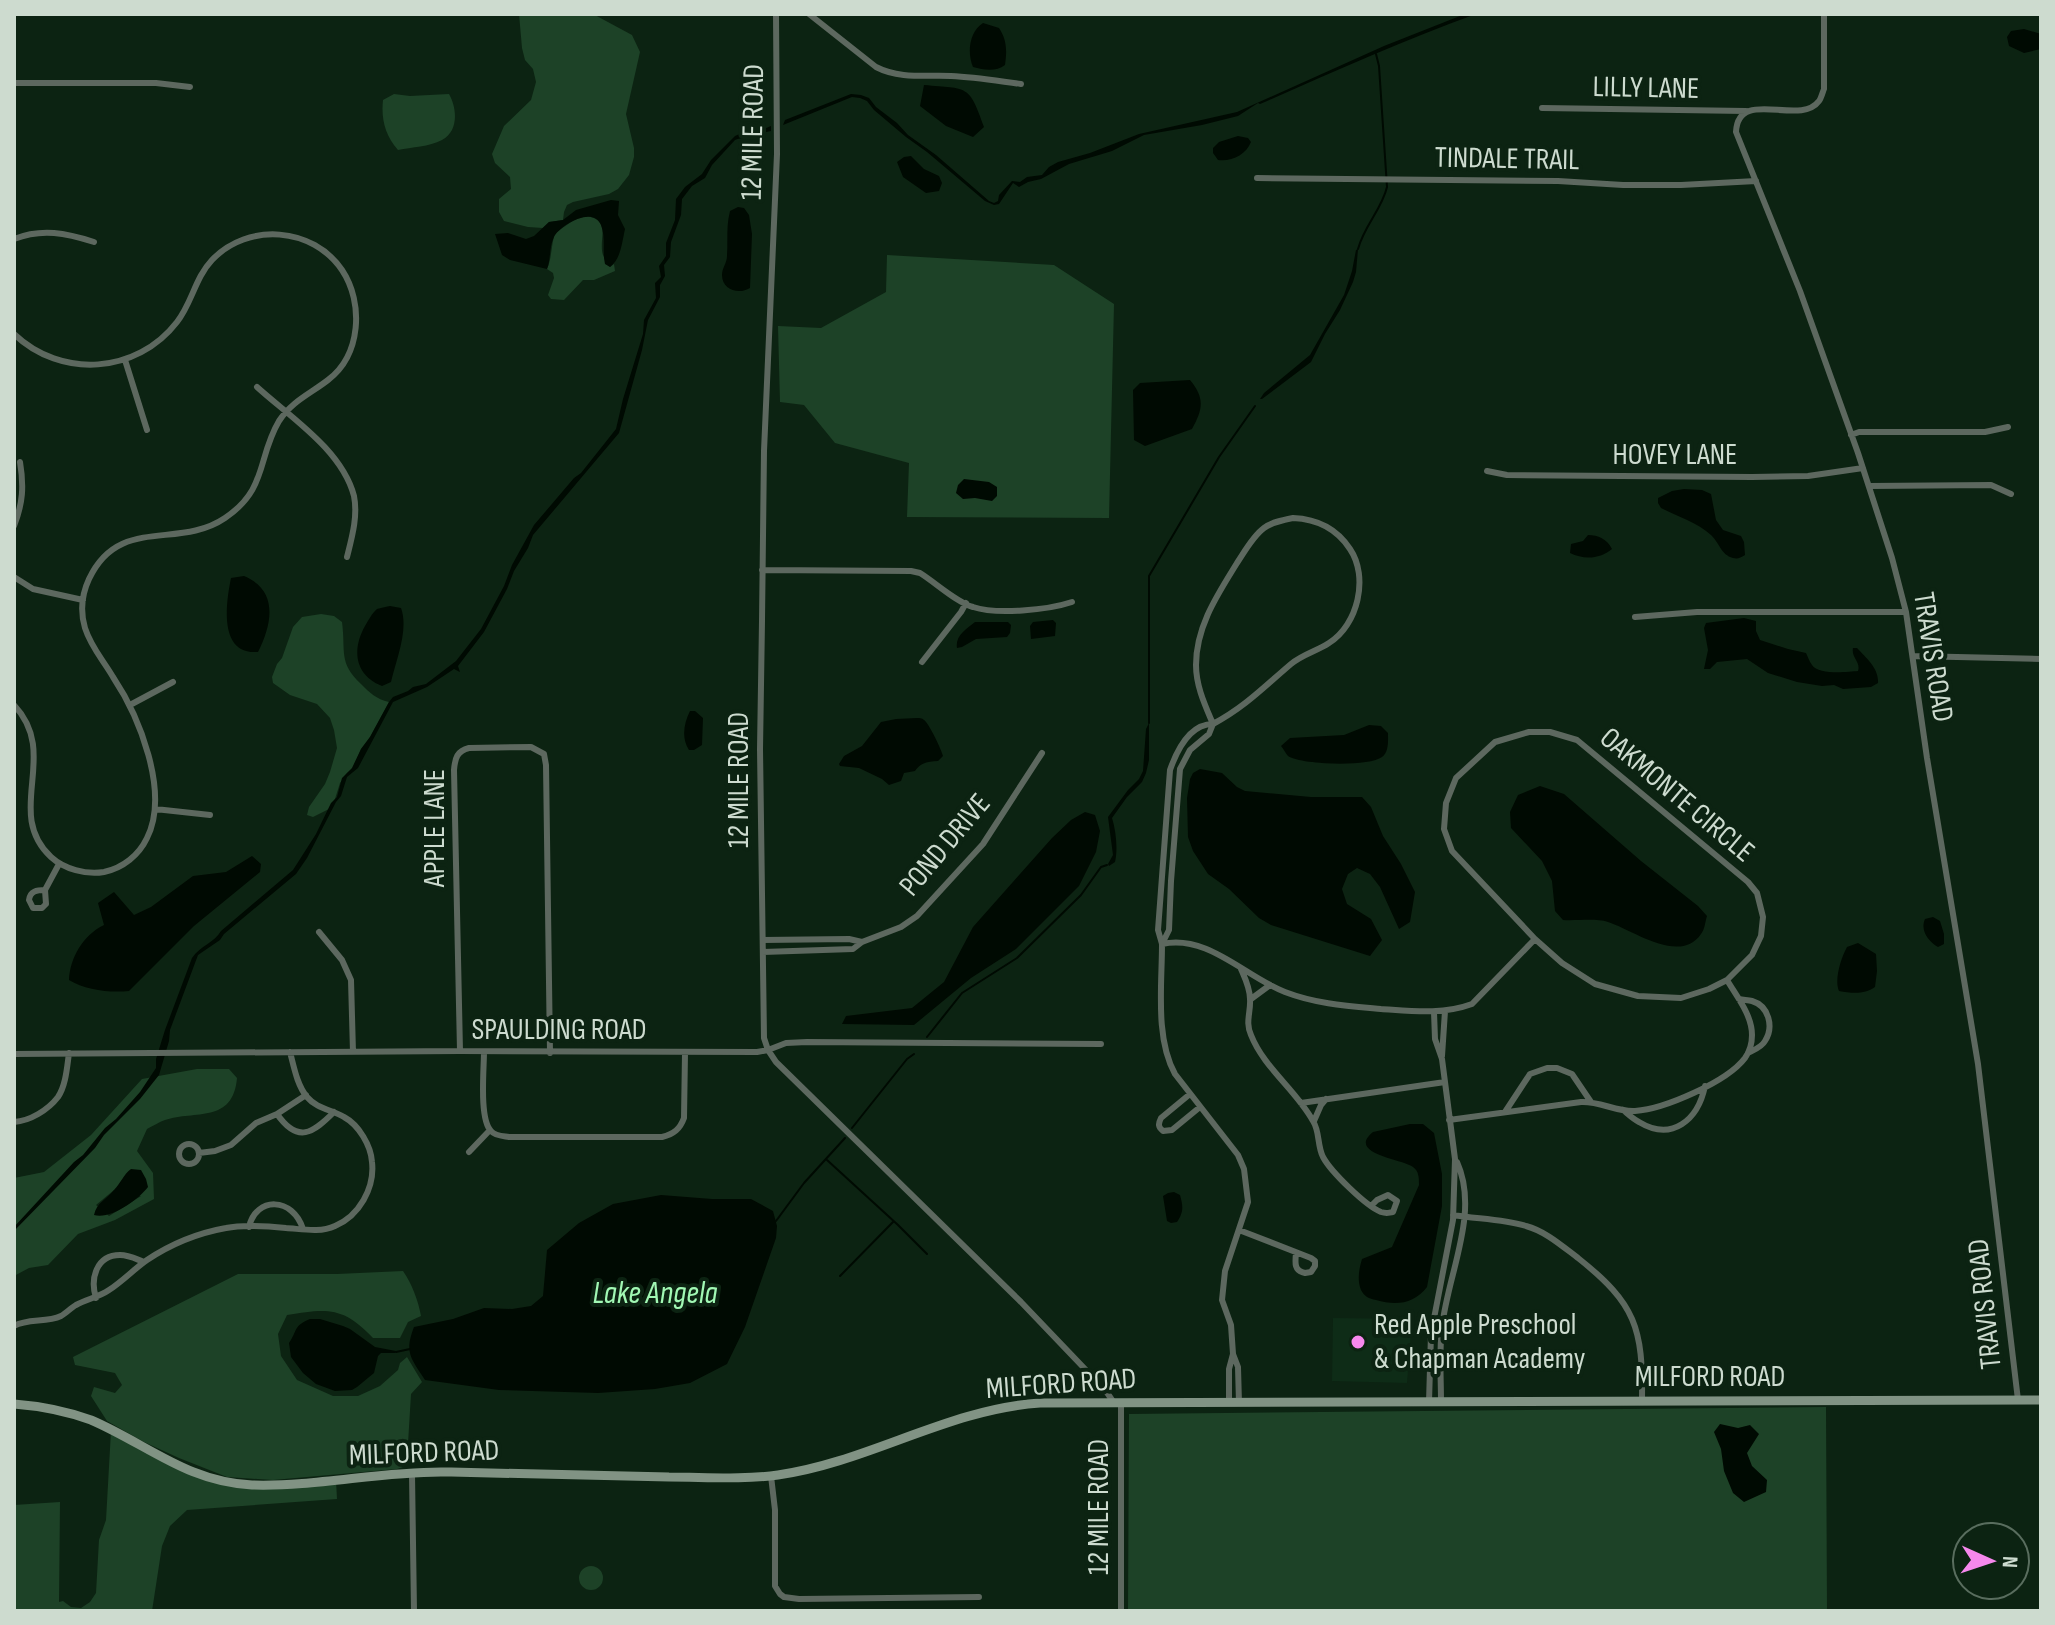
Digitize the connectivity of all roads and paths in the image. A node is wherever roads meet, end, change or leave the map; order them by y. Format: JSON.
{"nodes":[{"id":1,"x":776,"y":14,"type":"edge"},
{"id":2,"x":809,"y":14,"type":"edge"},
{"id":3,"x":1824,"y":14,"type":"edge"},
{"id":4,"x":14,"y":83,"type":"edge"},
{"id":5,"x":1021,"y":84,"type":"dead end"},
{"id":6,"x":190,"y":87,"type":"dead end"},
{"id":7,"x":1542,"y":108,"type":"dead end"},
{"id":8,"x":1749,"y":111,"type":"junction"},
{"id":9,"x":1257,"y":178,"type":"dead end"},
{"id":10,"x":1756,"y":181,"type":"junction"},
{"id":11,"x":14,"y":239,"type":"edge"},
{"id":12,"x":94,"y":242,"type":"dead end"},
{"id":13,"x":14,"y":334,"type":"edge"},
{"id":14,"x":125,"y":360,"type":"junction"},
{"id":15,"x":257,"y":387,"type":"dead end"},
{"id":16,"x":285,"y":412,"type":"junction"},
{"id":17,"x":2008,"y":427,"type":"dead end"},
{"id":18,"x":147,"y":430,"type":"dead end"},
{"id":19,"x":1851,"y":435,"type":"junction"},
{"id":20,"x":20,"y":462,"type":"dead end"},
{"id":21,"x":1863,"y":468,"type":"junction"},
{"id":22,"x":1487,"y":471,"type":"dead end"},
{"id":23,"x":1869,"y":486,"type":"junction"},
{"id":24,"x":2011,"y":494,"type":"dead end"},
{"id":25,"x":14,"y":526,"type":"edge"},
{"id":26,"x":347,"y":557,"type":"dead end"},
{"id":27,"x":762,"y":570,"type":"junction"},
{"id":28,"x":14,"y":577,"type":"edge"},
{"id":29,"x":83,"y":600,"type":"junction"},
{"id":30,"x":1072,"y":602,"type":"dead end"},
{"id":31,"x":966,"y":603,"type":"junction"},
{"id":32,"x":1906,"y":612,"type":"junction"},
{"id":33,"x":1635,"y":617,"type":"dead end"},
{"id":34,"x":1913,"y":656,"type":"junction"},
{"id":35,"x":2041,"y":659,"type":"edge"},
{"id":36,"x":922,"y":662,"type":"dead end"},
{"id":37,"x":173,"y":682,"type":"dead end"},
{"id":38,"x":14,"y":705,"type":"edge"},
{"id":39,"x":130,"y":705,"type":"junction"},
{"id":40,"x":1213,"y":724,"type":"junction"},
{"id":41,"x":1042,"y":753,"type":"dead end"},
{"id":42,"x":155,"y":809,"type":"junction"},
{"id":43,"x":210,"y":815,"type":"dead end"},
{"id":44,"x":59,"y":864,"type":"junction"},
{"id":45,"x":45,"y":890,"type":"dead end"},
{"id":46,"x":319,"y":932,"type":"dead end"},
{"id":47,"x":1535,"y":939,"type":"junction"},
{"id":48,"x":763,"y":940,"type":"junction"},
{"id":49,"x":806,"y":941,"type":"junction"},
{"id":50,"x":862,"y":942,"type":"junction"},
{"id":51,"x":1162,"y":944,"type":"junction"},
{"id":52,"x":807,"y":951,"type":"junction"},
{"id":53,"x":763,"y":952,"type":"junction"},
{"id":54,"x":1241,"y":969,"type":"junction"},
{"id":55,"x":1727,"y":980,"type":"junction"},
{"id":56,"x":1270,"y":985,"type":"junction"},
{"id":57,"x":1251,"y":999,"type":"junction"},
{"id":58,"x":1739,"y":999,"type":"junction"},
{"id":59,"x":1445,"y":1011,"type":"junction"},
{"id":60,"x":1434,"y":1012,"type":"junction"},
{"id":61,"x":1101,"y":1044,"type":"dead end"},
{"id":62,"x":768,"y":1050,"type":"junction"},
{"id":63,"x":460,"y":1051,"type":"junction"},
{"id":64,"x":290,"y":1052,"type":"junction"},
{"id":65,"x":353,"y":1052,"type":"junction"},
{"id":66,"x":484,"y":1052,"type":"junction"},
{"id":67,"x":69,"y":1053,"type":"junction"},
{"id":68,"x":550,"y":1053,"type":"junction"},
{"id":69,"x":685,"y":1053,"type":"junction"},
{"id":70,"x":1748,"y":1053,"type":"junction"},
{"id":71,"x":14,"y":1054,"type":"edge"},
{"id":72,"x":1442,"y":1059,"type":"junction"},
{"id":73,"x":1445,"y":1082,"type":"junction"},
{"id":74,"x":1705,"y":1086,"type":"junction"},
{"id":75,"x":1190,"y":1094,"type":"junction"},
{"id":76,"x":306,"y":1095,"type":"junction"},
{"id":77,"x":1326,"y":1099,"type":"junction"},
{"id":78,"x":1591,"y":1102,"type":"junction"},
{"id":79,"x":1301,"y":1103,"type":"junction"},
{"id":80,"x":1200,"y":1107,"type":"junction"},
{"id":81,"x":1623,"y":1110,"type":"junction"},
{"id":82,"x":334,"y":1112,"type":"junction"},
{"id":83,"x":1505,"y":1112,"type":"junction"},
{"id":84,"x":277,"y":1114,"type":"junction"},
{"id":85,"x":1449,"y":1120,"type":"junction"},
{"id":86,"x":1314,"y":1121,"type":"junction"},
{"id":87,"x":14,"y":1122,"type":"edge"},
{"id":88,"x":490,"y":1130,"type":"junction"},
{"id":89,"x":469,"y":1152,"type":"dead end"},
{"id":90,"x":199,"y":1153,"type":"dead end"},
{"id":91,"x":1455,"y":1159,"type":"junction"},
{"id":92,"x":1372,"y":1205,"type":"dead end"},
{"id":93,"x":1453,"y":1215,"type":"junction"},
{"id":94,"x":1465,"y":1217,"type":"junction"},
{"id":95,"x":249,"y":1227,"type":"junction"},
{"id":96,"x":303,"y":1229,"type":"junction"},
{"id":97,"x":1239,"y":1230,"type":"junction"},
{"id":98,"x":1296,"y":1253,"type":"dead end"},
{"id":99,"x":144,"y":1262,"type":"junction"},
{"id":100,"x":96,"y":1298,"type":"junction"},
{"id":101,"x":14,"y":1326,"type":"edge"},
{"id":102,"x":1642,"y":1400,"type":"junction"},
{"id":103,"x":2018,"y":1400,"type":"junction"},
{"id":104,"x":2041,"y":1400,"type":"edge"},
{"id":105,"x":1429,"y":1402,"type":"junction"},
{"id":106,"x":1441,"y":1402,"type":"junction"},
{"id":107,"x":1118,"y":1403,"type":"junction"},
{"id":108,"x":1234,"y":1403,"type":"junction"},
{"id":109,"x":14,"y":1404,"type":"edge"},
{"id":110,"x":412,"y":1474,"type":"junction"},
{"id":111,"x":771,"y":1476,"type":"junction"},
{"id":112,"x":979,"y":1597,"type":"dead end"},
{"id":113,"x":414,"y":1611,"type":"edge"},
{"id":114,"x":1121,"y":1611,"type":"edge"}],
"edges":[{"from":1,"to":27,"type":"street","name":"12 MILE ROAD"},
{"from":2,"to":5,"type":"street"},
{"from":3,"to":8,"type":"street"},
{"from":4,"to":6,"type":"street"},
{"from":7,"to":8,"type":"street","name":"LILLY LANE"},
{"from":8,"to":10,"type":"street","name":"TRAVIS ROAD"},
{"from":9,"to":10,"type":"street","name":"TINDALE TRAIL"},
{"from":10,"to":19,"type":"street","name":"TRAVIS ROAD"},
{"from":11,"to":12,"type":"street"},
{"from":13,"to":14,"type":"street"},
{"from":14,"to":16,"type":"street"},
{"from":14,"to":18,"type":"street"},
{"from":15,"to":16,"type":"street"},
{"from":16,"to":26,"type":"street"},
{"from":16,"to":29,"type":"street"},
{"from":17,"to":19,"type":"street"},
{"from":19,"to":21,"type":"street","name":"TRAVIS ROAD"},
{"from":20,"to":25,"type":"street"},
{"from":21,"to":22,"type":"street","name":"HOVEY LANE"},
{"from":21,"to":23,"type":"street","name":"TRAVIS ROAD"},
{"from":23,"to":24,"type":"street"},
{"from":23,"to":32,"type":"street","name":"TRAVIS ROAD"},
{"from":27,"to":31,"type":"street"},
{"from":27,"to":48,"type":"street","name":"12 MILE ROAD"},
{"from":28,"to":29,"type":"street"},
{"from":29,"to":39,"type":"street"},
{"from":30,"to":31,"type":"street"},
{"from":31,"to":36,"type":"street"},
{"from":32,"to":33,"type":"street"},
{"from":32,"to":34,"type":"street","name":"TRAVIS ROAD"},
{"from":34,"to":35,"type":"street"},
{"from":34,"to":103,"type":"street","name":"TRAVIS ROAD"},
{"from":37,"to":39,"type":"street"},
{"from":38,"to":44,"type":"street"},
{"from":39,"to":42,"type":"street"},
{"from":40,"to":40,"type":"street"},
{"from":40,"to":51,"type":"street"},
{"from":40,"to":51,"type":"street"},
{"from":41,"to":50,"type":"street","name":"POND DRIVE"},
{"from":42,"to":43,"type":"street"},
{"from":42,"to":44,"type":"street"},
{"from":44,"to":45,"type":"street"},
{"from":46,"to":65,"type":"street"},
{"from":47,"to":55,"type":"street","name":"OAKMONTE CIRCLE"},
{"from":47,"to":55,"type":"street","name":"OAKMONTE CIRCLE"},
{"from":47,"to":59,"type":"street"},
{"from":48,"to":49,"type":"street","name":"POND DRIVE"},
{"from":48,"to":53,"type":"street","name":"12 MILE ROAD"},
{"from":49,"to":50,"type":"street","name":"POND DRIVE"},
{"from":49,"to":52,"type":"street"},
{"from":50,"to":52,"type":"street","name":"POND DRIVE"},
{"from":51,"to":54,"type":"street"},
{"from":51,"to":75,"type":"street"},
{"from":52,"to":53,"type":"street","name":"POND DRIVE"},
{"from":53,"to":62,"type":"street","name":"12 MILE ROAD"},
{"from":54,"to":56,"type":"street"},
{"from":54,"to":57,"type":"street"},
{"from":55,"to":58,"type":"street"},
{"from":56,"to":57,"type":"street"},
{"from":56,"to":60,"type":"street"},
{"from":57,"to":79,"type":"street"},
{"from":58,"to":70,"type":"street"},
{"from":58,"to":70,"type":"street"},
{"from":59,"to":60,"type":"street"},
{"from":59,"to":72,"type":"street"},
{"from":60,"to":72,"type":"street"},
{"from":61,"to":62,"type":"street","name":"SPAULDING ROAD"},
{"from":62,"to":69,"type":"street","name":"SPAULDING ROAD"},
{"from":62,"to":107,"type":"street","name":"12 MILE ROAD"},
{"from":63,"to":65,"type":"street","name":"SPAULDING ROAD"},
{"from":63,"to":66,"type":"street","name":"SPAULDING ROAD"},
{"from":63,"to":68,"type":"street","name":"APPLE LANE"},
{"from":64,"to":65,"type":"street","name":"SPAULDING ROAD"},
{"from":64,"to":67,"type":"street","name":"SPAULDING ROAD"},
{"from":64,"to":76,"type":"street"},
{"from":66,"to":68,"type":"street","name":"SPAULDING ROAD"},
{"from":66,"to":88,"type":"street"},
{"from":67,"to":71,"type":"street","name":"SPAULDING ROAD"},
{"from":67,"to":87,"type":"street"},
{"from":68,"to":69,"type":"street","name":"SPAULDING ROAD"},
{"from":69,"to":88,"type":"street"},
{"from":70,"to":74,"type":"street"},
{"from":72,"to":73,"type":"street"},
{"from":73,"to":77,"type":"street"},
{"from":73,"to":85,"type":"street"},
{"from":74,"to":81,"type":"street"},
{"from":74,"to":81,"type":"street"},
{"from":75,"to":80,"type":"street"},
{"from":75,"to":80,"type":"street"},
{"from":76,"to":82,"type":"street"},
{"from":76,"to":84,"type":"street"},
{"from":77,"to":79,"type":"street"},
{"from":77,"to":86,"type":"street"},
{"from":78,"to":81,"type":"street"},
{"from":78,"to":83,"type":"street"},
{"from":78,"to":83,"type":"street"},
{"from":79,"to":86,"type":"street"},
{"from":80,"to":97,"type":"street"},
{"from":82,"to":84,"type":"street"},
{"from":82,"to":96,"type":"street"},
{"from":83,"to":85,"type":"street"},
{"from":84,"to":90,"type":"street"},
{"from":85,"to":91,"type":"street"},
{"from":86,"to":92,"type":"street"},
{"from":88,"to":89,"type":"street"},
{"from":91,"to":93,"type":"street"},
{"from":91,"to":94,"type":"street"},
{"from":93,"to":94,"type":"street"},
{"from":93,"to":105,"type":"street"},
{"from":94,"to":102,"type":"street"},
{"from":94,"to":106,"type":"street"},
{"from":95,"to":96,"type":"street"},
{"from":95,"to":96,"type":"street"},
{"from":95,"to":99,"type":"street"},
{"from":97,"to":98,"type":"street"},
{"from":97,"to":108,"type":"street"},
{"from":99,"to":100,"type":"street"},
{"from":99,"to":100,"type":"street"},
{"from":100,"to":101,"type":"street"},
{"from":102,"to":103,"type":"street","name":"MILFORD ROAD"},
{"from":102,"to":106,"type":"street","name":"MILFORD ROAD"},
{"from":103,"to":104,"type":"street","name":"MILFORD ROAD"},
{"from":105,"to":106,"type":"street","name":"MILFORD ROAD"},
{"from":105,"to":108,"type":"street","name":"MILFORD ROAD"},
{"from":107,"to":108,"type":"street","name":"MILFORD ROAD"},
{"from":107,"to":111,"type":"street","name":"MILFORD ROAD"},
{"from":107,"to":114,"type":"street","name":"12 MILE ROAD"},
{"from":109,"to":110,"type":"street","name":"MILFORD ROAD"},
{"from":110,"to":111,"type":"street","name":"MILFORD ROAD"},
{"from":110,"to":113,"type":"street"},
{"from":111,"to":112,"type":"street"}]}
